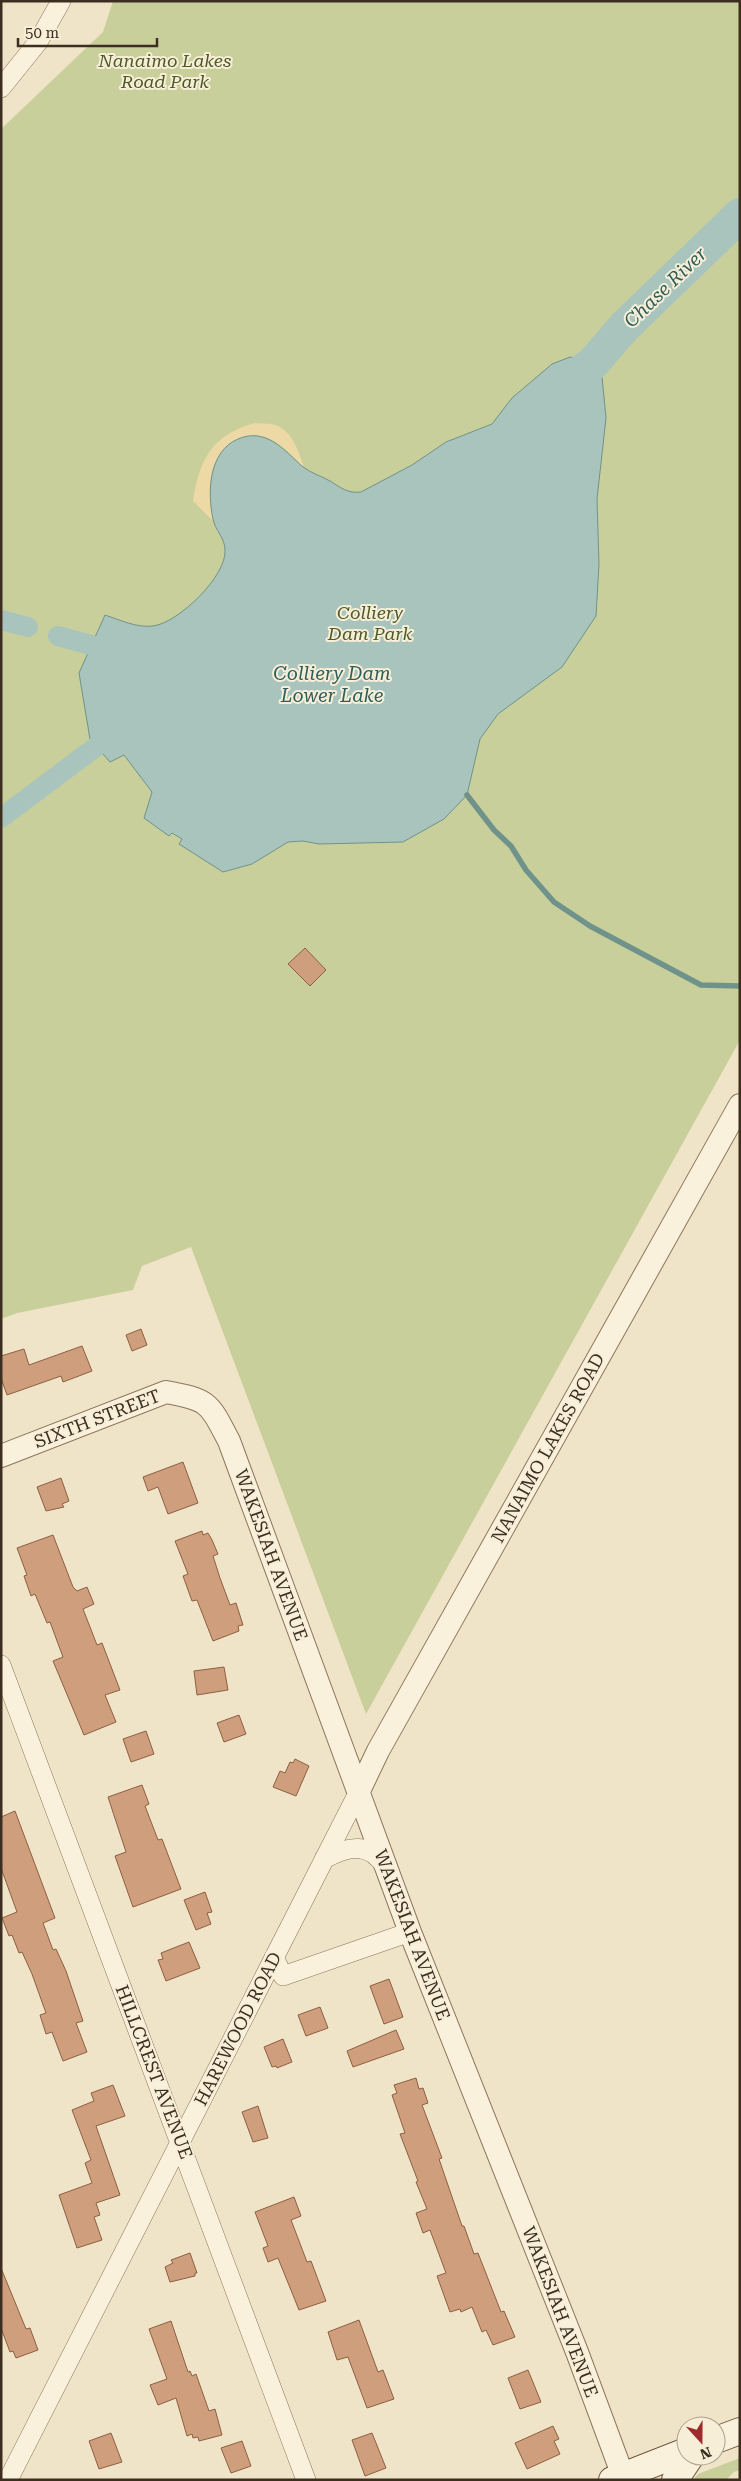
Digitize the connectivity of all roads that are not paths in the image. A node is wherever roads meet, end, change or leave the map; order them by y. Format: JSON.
{"nodes":[{"id":1,"x":61,"y":1,"type":"edge"},
{"id":2,"x":1,"y":88,"type":"edge"},
{"id":3,"x":740,"y":1105,"type":"edge"},
{"id":4,"x":194,"y":1397,"type":"joint"},
{"id":5,"x":1,"y":1456,"type":"edge"},
{"id":6,"x":1,"y":1665,"type":"edge"},
{"id":7,"x":358,"y":1793,"type":"junction"},
{"id":8,"x":324,"y":1859,"type":"junction"},
{"id":9,"x":387,"y":1870,"type":"junction"},
{"id":10,"x":410,"y":1932,"type":"junction"},
{"id":11,"x":274,"y":1957,"type":"junction"},
{"id":12,"x":180,"y":2142,"type":"junction"},
{"id":13,"x":740,"y":2431,"type":"edge"},
{"id":14,"x":726,"y":2436,"type":"edge"},
{"id":15,"x":676,"y":2455,"type":"edge"},
{"id":16,"x":1,"y":2465,"type":"edge"},
{"id":17,"x":684,"y":2466,"type":"edge"},
{"id":18,"x":620,"y":2478,"type":"edge"},
{"id":19,"x":7,"y":2480,"type":"edge"},
{"id":20,"x":306,"y":2480,"type":"edge"},
{"id":21,"x":675,"y":2480,"type":"edge"}],
"edges":[{"from":1,"to":2,"type":"street"},
{"from":3,"to":7,"type":"street","name":"NANAIMO LAKES ROAD"},
{"from":4,"to":5,"type":"street","name":"SIXTH STREET"},
{"from":4,"to":7,"type":"street","name":"WAKESIAH AVENUE"},
{"from":6,"to":12,"type":"street","name":"HILLCREST AVENUE"},
{"from":7,"to":8,"type":"street","name":"HAREWOOD ROAD"},
{"from":7,"to":9,"type":"street","name":"WAKESIAH AVENUE"},
{"from":8,"to":9,"type":"street"},
{"from":8,"to":11,"type":"street","name":"HAREWOOD ROAD"},
{"from":9,"to":10,"type":"street","name":"WAKESIAH AVENUE"},
{"from":10,"to":11,"type":"street"},
{"from":10,"to":18,"type":"street","name":"WAKESIAH AVENUE"},
{"from":11,"to":12,"type":"street","name":"HAREWOOD ROAD"},
{"from":12,"to":19,"type":"street","name":"HAREWOOD ROAD"},
{"from":12,"to":20,"type":"street","name":"HILLCREST AVENUE"},
{"from":13,"to":14,"type":"main road"},
{"from":15,"to":18,"type":"main road"},
{"from":16,"to":19,"type":"street"},
{"from":17,"to":21,"type":"main road"}]}
